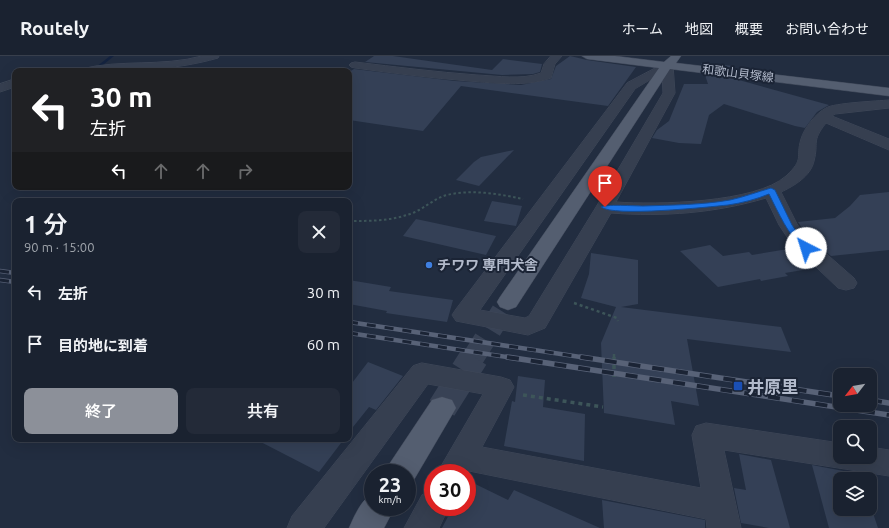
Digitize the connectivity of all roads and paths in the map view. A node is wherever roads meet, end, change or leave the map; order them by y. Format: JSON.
{"nodes":[{"id":1,"x":214,"y":56,"type":"edge"},
{"id":2,"x":557,"y":56,"type":"edge"},
{"id":3,"x":587,"y":56,"type":"edge"},
{"id":4,"x":672,"y":61,"type":"edge"},
{"id":5,"x":355,"y":65,"type":"dead end"},
{"id":6,"x":113,"y":68,"type":"edge"},
{"id":7,"x":12,"y":84,"type":"edge"},
{"id":8,"x":0,"y":88,"type":"edge"},
{"id":9,"x":889,"y":92,"type":"edge"},
{"id":10,"x":889,"y":104,"type":"edge"},
{"id":11,"x":823,"y":116,"type":"junction"},
{"id":12,"x":889,"y":145,"type":"edge"},
{"id":13,"x":771,"y":190,"type":"junction"},
{"id":14,"x":545,"y":204,"type":"junction"},
{"id":15,"x":605,"y":207,"type":"junction"},
{"id":16,"x":352,"y":221,"type":"edge"},
{"id":17,"x":846,"y":283,"type":"dead end"},
{"id":18,"x":553,"y":296,"type":"junction"},
{"id":19,"x":508,"y":302,"type":"tunnel mouth"},
{"id":20,"x":618,"y":321,"type":"dead end"},
{"id":21,"x":614,"y":354,"type":"dead end"},
{"id":22,"x":614,"y":379,"type":"dead end"},
{"id":23,"x":499,"y":391,"type":"junction"},
{"id":24,"x":603,"y":407,"type":"dead end"},
{"id":25,"x":442,"y":408,"type":"tunnel mouth"},
{"id":26,"x":833,"y":455,"type":"edge"},
{"id":27,"x":877,"y":462,"type":"edge"},
{"id":28,"x":407,"y":464,"type":"edge"},
{"id":29,"x":457,"y":464,"type":"edge"},
{"id":30,"x":889,"y":464,"type":"edge"},
{"id":31,"x":476,"y":468,"type":"edge"},
{"id":32,"x":374,"y":516,"type":"edge"},
{"id":33,"x":428,"y":516,"type":"edge"},
{"id":34,"x":722,"y":518,"type":"edge"},
{"id":35,"x":304,"y":528,"type":"edge"},
{"id":36,"x":366,"y":528,"type":"edge"},
{"id":37,"x":421,"y":528,"type":"edge"}],
"edges":[{"from":1,"to":6,"type":"street"},
{"from":2,"to":5,"type":"street"},
{"from":3,"to":4,"type":"main road","name":"和歌山貝塚線"},
{"from":4,"to":9,"type":"main road","name":"和歌山貝塚線"},
{"from":4,"to":14,"type":"street"},
{"from":4,"to":15,"type":"street"},
{"from":4,"to":19,"type":"main road"},
{"from":7,"to":8,"type":"street"},
{"from":10,"to":11,"type":"street"},
{"from":11,"to":12,"type":"street"},
{"from":11,"to":13,"type":"street"},
{"from":13,"to":15,"type":"street"},
{"from":13,"to":17,"type":"street"},
{"from":14,"to":16,"type":"path"},
{"from":14,"to":18,"type":"street"},
{"from":15,"to":18,"type":"street"},
{"from":18,"to":20,"type":"path"},
{"from":21,"to":22,"type":"path"},
{"from":23,"to":24,"type":"path"},
{"from":23,"to":29,"type":"street"},
{"from":23,"to":35,"type":"street"},
{"from":25,"to":28,"type":"main road"},
{"from":26,"to":34,"type":"street"},
{"from":27,"to":30,"type":"street"},
{"from":31,"to":34,"type":"street"},
{"from":32,"to":36,"type":"main road"},
{"from":33,"to":37,"type":"street"}]}
